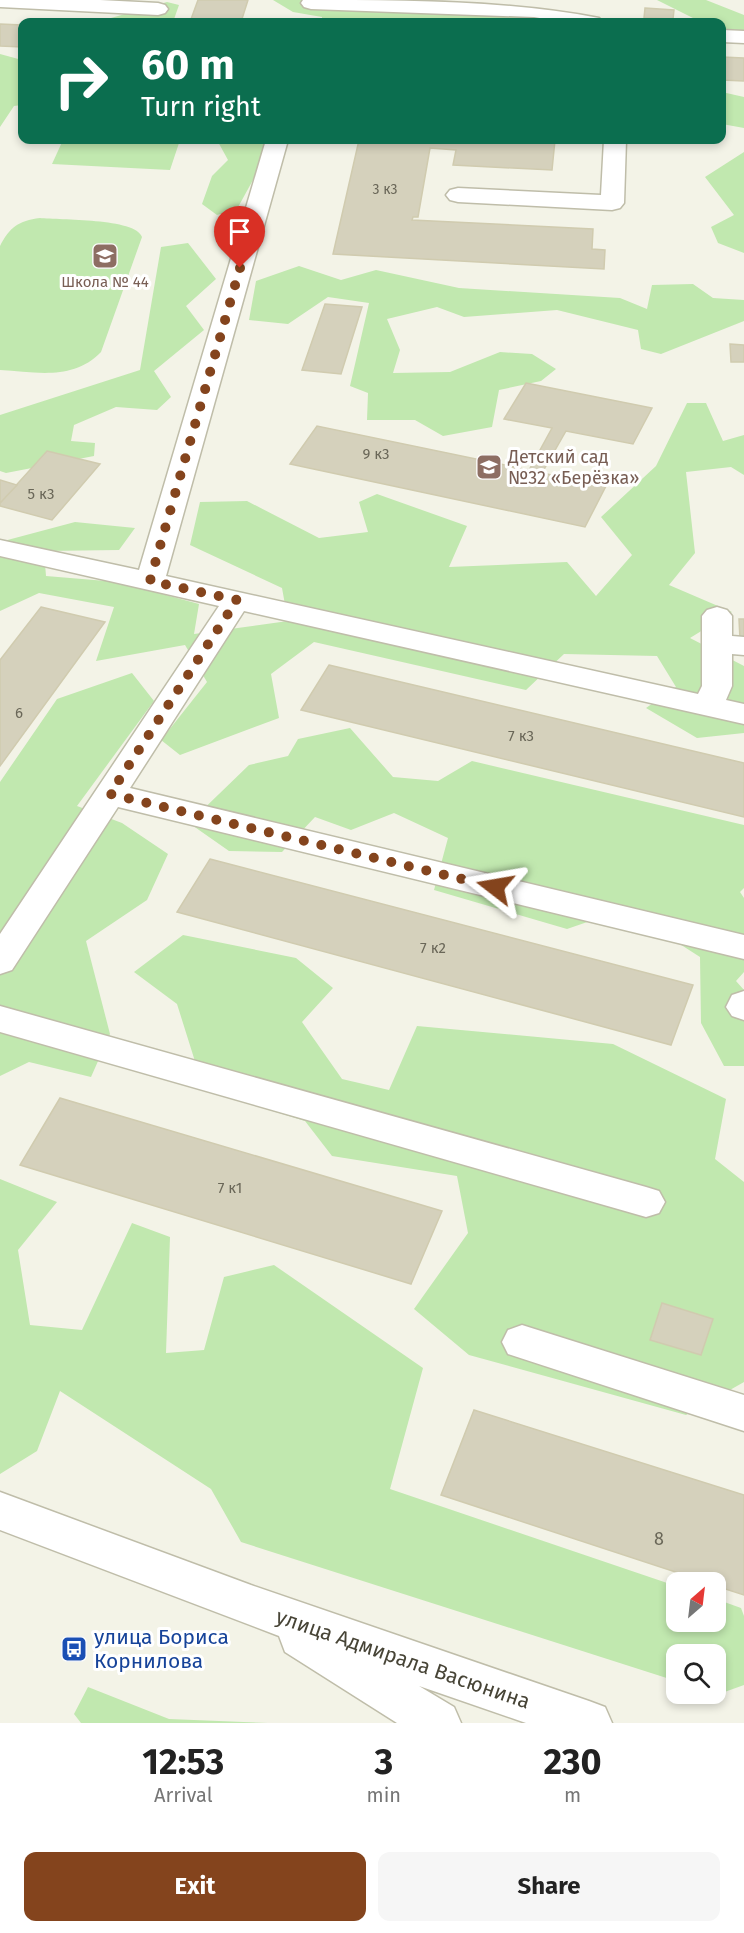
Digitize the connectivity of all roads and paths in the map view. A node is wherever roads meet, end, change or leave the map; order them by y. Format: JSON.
{"nodes":[{"id":1,"x":0,"y":2,"type":"edge"},
{"id":2,"x":310,"y":8,"type":"edge"},
{"id":3,"x":157,"y":10,"type":"edge"},
{"id":4,"x":571,"y":18,"type":"edge"},
{"id":5,"x":726,"y":36,"type":"edge"},
{"id":6,"x":744,"y":37,"type":"edge"},
{"id":7,"x":276,"y":144,"type":"edge"},
{"id":8,"x":615,"y":144,"type":"edge"},
{"id":9,"x":458,"y":195,"type":"dead end"},
{"id":10,"x":0,"y":548,"type":"edge"},
{"id":11,"x":150,"y":581,"type":"junction"},
{"id":12,"x":237,"y":600,"type":"junction"},
{"id":13,"x":726,"y":635,"type":"edge"},
{"id":14,"x":708,"y":706,"type":"junction"},
{"id":15,"x":744,"y":714,"type":"edge"},
{"id":16,"x":110,"y":794,"type":"junction"},
{"id":17,"x":744,"y":947,"type":"edge"},
{"id":18,"x":0,"y":961,"type":"edge"},
{"id":19,"x":0,"y":1019,"type":"edge"},
{"id":20,"x":646,"y":1202,"type":"dead end"},
{"id":21,"x":522,"y":1342,"type":"dead end"},
{"id":22,"x":744,"y":1413,"type":"edge"},
{"id":23,"x":0,"y":1511,"type":"edge"},
{"id":24,"x":251,"y":1606,"type":"junction"},
{"id":25,"x":438,"y":1723,"type":"edge"},
{"id":26,"x":589,"y":1723,"type":"edge"}],
"edges":[{"from":1,"to":3,"type":"street"},
{"from":2,"to":4,"type":"street"},
{"from":5,"to":6,"type":"street"},
{"from":7,"to":11,"type":"street"},
{"from":8,"to":9,"type":"street"},
{"from":10,"to":11,"type":"street"},
{"from":11,"to":12,"type":"street"},
{"from":12,"to":14,"type":"street"},
{"from":12,"to":16,"type":"street"},
{"from":13,"to":14,"type":"street"},
{"from":14,"to":15,"type":"street"},
{"from":16,"to":17,"type":"street"},
{"from":16,"to":18,"type":"street"},
{"from":19,"to":20,"type":"street"},
{"from":21,"to":22,"type":"street"},
{"from":23,"to":24,"type":"street","name":"улица Адмирала Васюнина"},
{"from":24,"to":25,"type":"street","name":"улица Адмирала Васюнина"},
{"from":24,"to":26,"type":"street","name":"улица Адмирала Васюнина"}]}
